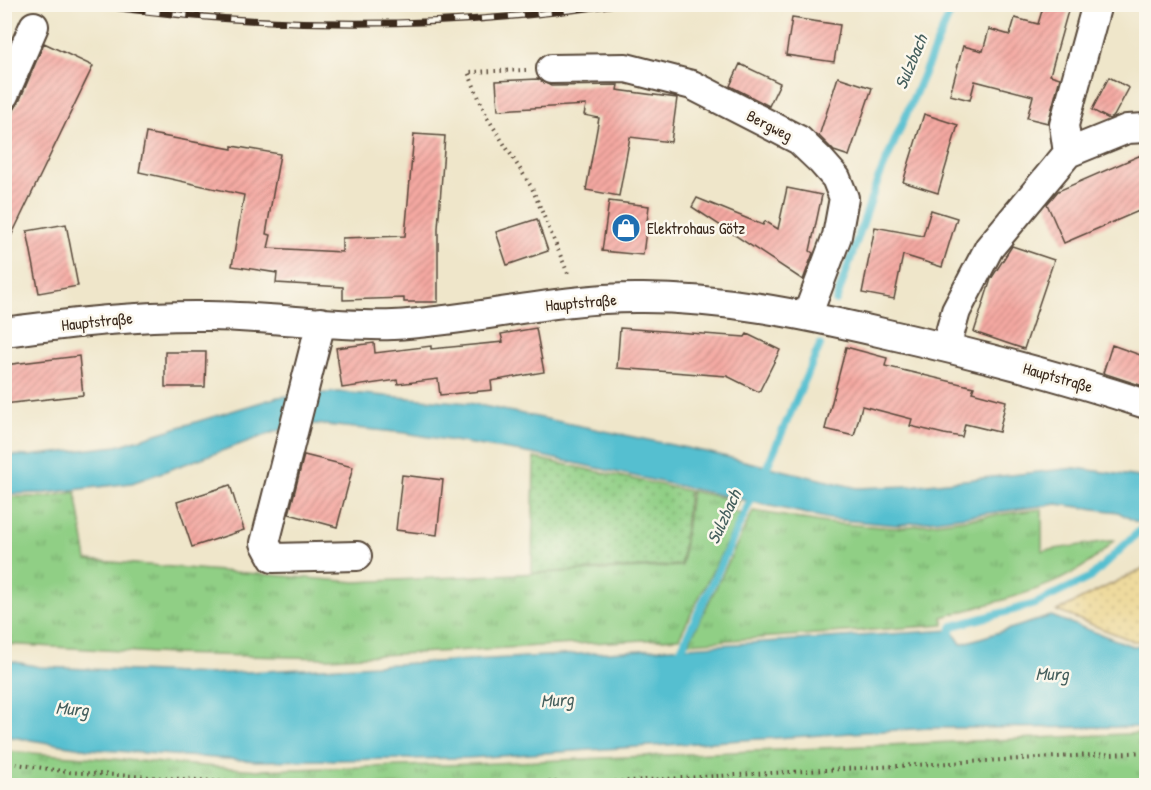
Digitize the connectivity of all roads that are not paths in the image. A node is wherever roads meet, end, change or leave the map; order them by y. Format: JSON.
{"nodes":[{"id":1,"x":1097,"y":4,"type":"edge"},
{"id":2,"x":34,"y":26,"type":"dead end"},
{"id":3,"x":550,"y":69,"type":"road end"},
{"id":4,"x":4,"y":95,"type":"edge"},
{"id":5,"x":1146,"y":128,"type":"edge"},
{"id":6,"x":1068,"y":153,"type":"junction"},
{"id":7,"x":807,"y":316,"type":"junction"},
{"id":8,"x":321,"y":322,"type":"junction"},
{"id":9,"x":4,"y":332,"type":"edge"},
{"id":10,"x":946,"y":348,"type":"junction"},
{"id":11,"x":1146,"y":404,"type":"edge"},
{"id":12,"x":357,"y":556,"type":"dead end"}],
"edges":[{"from":1,"to":6,"type":"street"},
{"from":2,"to":4,"type":"street"},
{"from":3,"to":7,"type":"street","name":"Bergweg"},
{"from":5,"to":6,"type":"street"},
{"from":6,"to":10,"type":"street"},
{"from":7,"to":8,"type":"street","name":"Hauptstraße"},
{"from":7,"to":10,"type":"street","name":"Hauptstraße"},
{"from":8,"to":9,"type":"street","name":"Hauptstraße"},
{"from":8,"to":12,"type":"street"},
{"from":10,"to":11,"type":"street","name":"Hauptstraße"}]}
